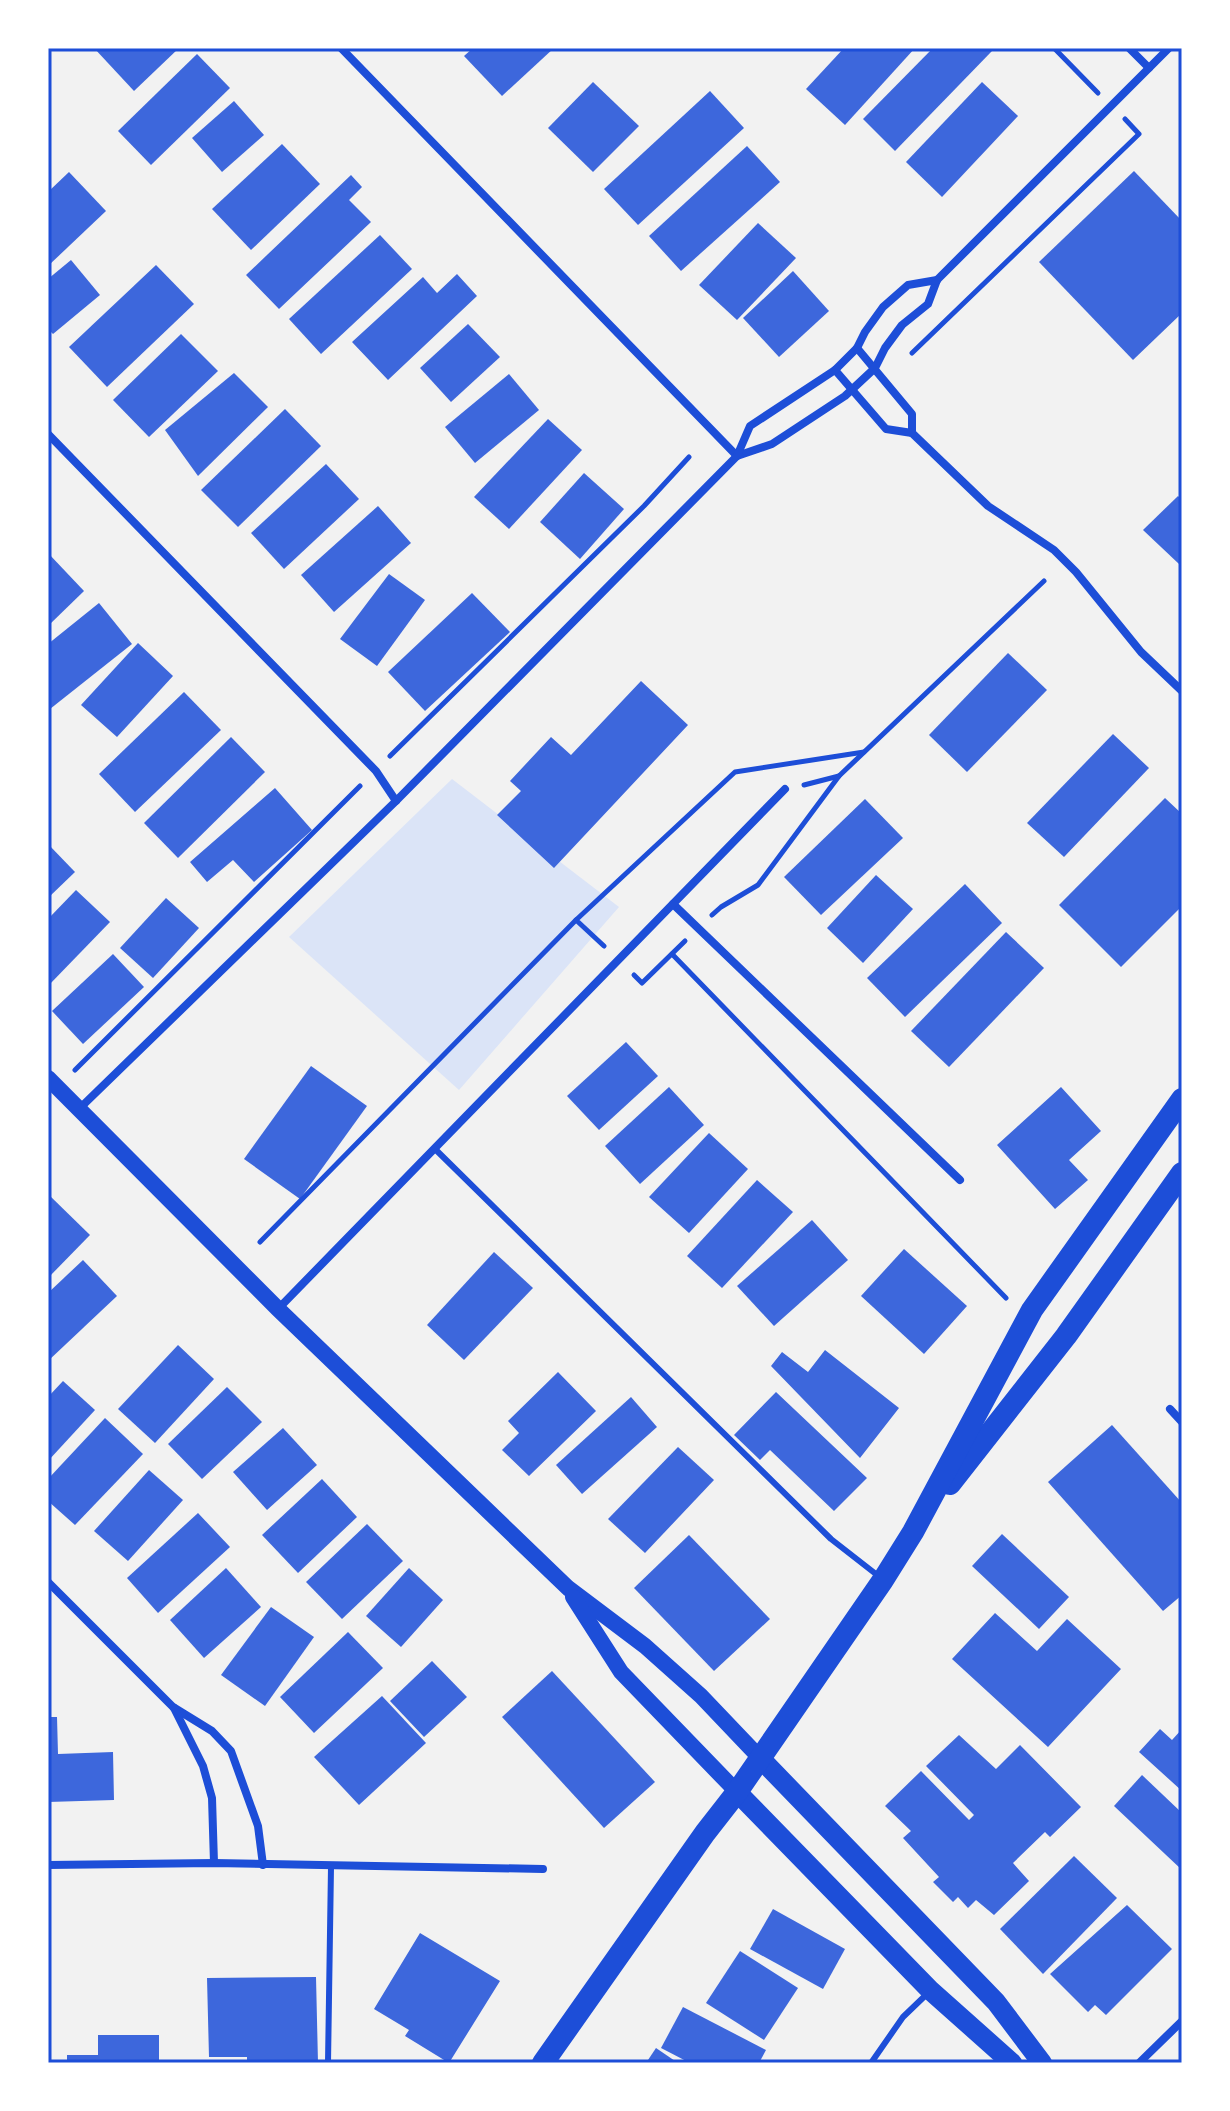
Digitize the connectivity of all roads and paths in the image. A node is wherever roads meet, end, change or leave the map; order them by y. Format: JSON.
{"nodes":[{"id":1,"x":341,"y":48,"type":"edge"},
{"id":2,"x":1129,"y":48,"type":"edge"},
{"id":3,"x":1169,"y":48,"type":"edge"},
{"id":4,"x":1149,"y":68,"type":"junction"},
{"id":5,"x":937,"y":280,"type":"junction"},
{"id":6,"x":857,"y":348,"type":"junction"},
{"id":7,"x":875,"y":368,"type":"junction"},
{"id":8,"x":835,"y":370,"type":"junction"},
{"id":9,"x":853,"y":389,"type":"junction"},
{"id":10,"x":912,"y":433,"type":"junction"},
{"id":11,"x":48,"y":434,"type":"edge"},
{"id":12,"x":737,"y":456,"type":"junction"},
{"id":13,"x":1044,"y":581,"type":"dead end"},
{"id":14,"x":1182,"y":691,"type":"edge"},
{"id":15,"x":785,"y":789,"type":"joint"},
{"id":16,"x":396,"y":801,"type":"junction"},
{"id":17,"x":673,"y":904,"type":"junction"},
{"id":18,"x":576,"y":920,"type":"dead end"},
{"id":19,"x":672,"y":954,"type":"dead end"},
{"id":20,"x":48,"y":1078,"type":"edge"},
{"id":21,"x":1182,"y":1099,"type":"edge"},
{"id":22,"x":79,"y":1110,"type":"junction"},
{"id":23,"x":435,"y":1149,"type":"junction"},
{"id":24,"x":1182,"y":1173,"type":"edge"},
{"id":25,"x":960,"y":1180,"type":"dead end"},
{"id":26,"x":260,"y":1242,"type":"dead end"},
{"id":27,"x":1006,"y":1298,"type":"dead end"},
{"id":28,"x":278,"y":1309,"type":"junction"},
{"id":29,"x":1170,"y":1409,"type":"dead end"},
{"id":30,"x":1182,"y":1422,"type":"edge"},
{"id":31,"x":913,"y":1532,"type":"junction"},
{"id":32,"x":883,"y":1580,"type":"junction"},
{"id":33,"x":48,"y":1582,"type":"edge"},
{"id":34,"x":568,"y":1588,"type":"junction"},
{"id":35,"x":173,"y":1707,"type":"junction"},
{"id":36,"x":760,"y":1758,"type":"junction"},
{"id":37,"x":737,"y":1792,"type":"junction"},
{"id":38,"x":214,"y":1863,"type":"junction"},
{"id":39,"x":48,"y":1865,"type":"edge"},
{"id":40,"x":263,"y":1865,"type":"junction"},
{"id":41,"x":331,"y":1867,"type":"junction"},
{"id":42,"x":543,"y":1869,"type":"dead end"},
{"id":43,"x":930,"y":1990,"type":"junction"},
{"id":44,"x":1182,"y":2021,"type":"edge"},
{"id":45,"x":328,"y":2063,"type":"edge"},
{"id":46,"x":543,"y":2063,"type":"edge"},
{"id":47,"x":871,"y":2063,"type":"edge"},
{"id":48,"x":1012,"y":2063,"type":"edge"},
{"id":49,"x":1042,"y":2063,"type":"edge"},
{"id":50,"x":1139,"y":2063,"type":"edge"}],
"edges":[{"from":1,"to":12,"type":"street"},
{"from":2,"to":4,"type":"street"},
{"from":3,"to":4,"type":"street"},
{"from":4,"to":5,"type":"street"},
{"from":5,"to":6,"type":"street"},
{"from":5,"to":7,"type":"street"},
{"from":6,"to":7,"type":"street"},
{"from":6,"to":8,"type":"street"},
{"from":7,"to":9,"type":"street"},
{"from":7,"to":10,"type":"street"},
{"from":8,"to":9,"type":"street"},
{"from":8,"to":12,"type":"street"},
{"from":9,"to":10,"type":"street"},
{"from":9,"to":12,"type":"street"},
{"from":10,"to":14,"type":"street"},
{"from":11,"to":16,"type":"street"},
{"from":12,"to":16,"type":"street"},
{"from":13,"to":15,"type":"path"},
{"from":15,"to":17,"type":"street"},
{"from":16,"to":22,"type":"street"},
{"from":17,"to":23,"type":"street"},
{"from":17,"to":25,"type":"street"},
{"from":18,"to":26,"type":"path"},
{"from":19,"to":27,"type":"path"},
{"from":20,"to":22,"type":"main road"},
{"from":21,"to":31,"type":"highway"},
{"from":22,"to":28,"type":"main road"},
{"from":23,"to":28,"type":"street"},
{"from":23,"to":32,"type":"lane"},
{"from":24,"to":31,"type":"highway"},
{"from":28,"to":34,"type":"main road"},
{"from":29,"to":30,"type":"street"},
{"from":31,"to":32,"type":"highway"},
{"from":32,"to":36,"type":"highway"},
{"from":33,"to":35,"type":"street"},
{"from":34,"to":36,"type":"main road"},
{"from":34,"to":37,"type":"main road"},
{"from":35,"to":38,"type":"street"},
{"from":35,"to":40,"type":"street"},
{"from":36,"to":37,"type":"highway"},
{"from":36,"to":49,"type":"main road"},
{"from":37,"to":43,"type":"main road"},
{"from":37,"to":46,"type":"highway"},
{"from":38,"to":39,"type":"street"},
{"from":38,"to":40,"type":"street"},
{"from":40,"to":41,"type":"street"},
{"from":41,"to":42,"type":"street"},
{"from":41,"to":45,"type":"lane"},
{"from":43,"to":47,"type":"lane"},
{"from":43,"to":48,"type":"main road"},
{"from":44,"to":50,"type":"street"}]}
